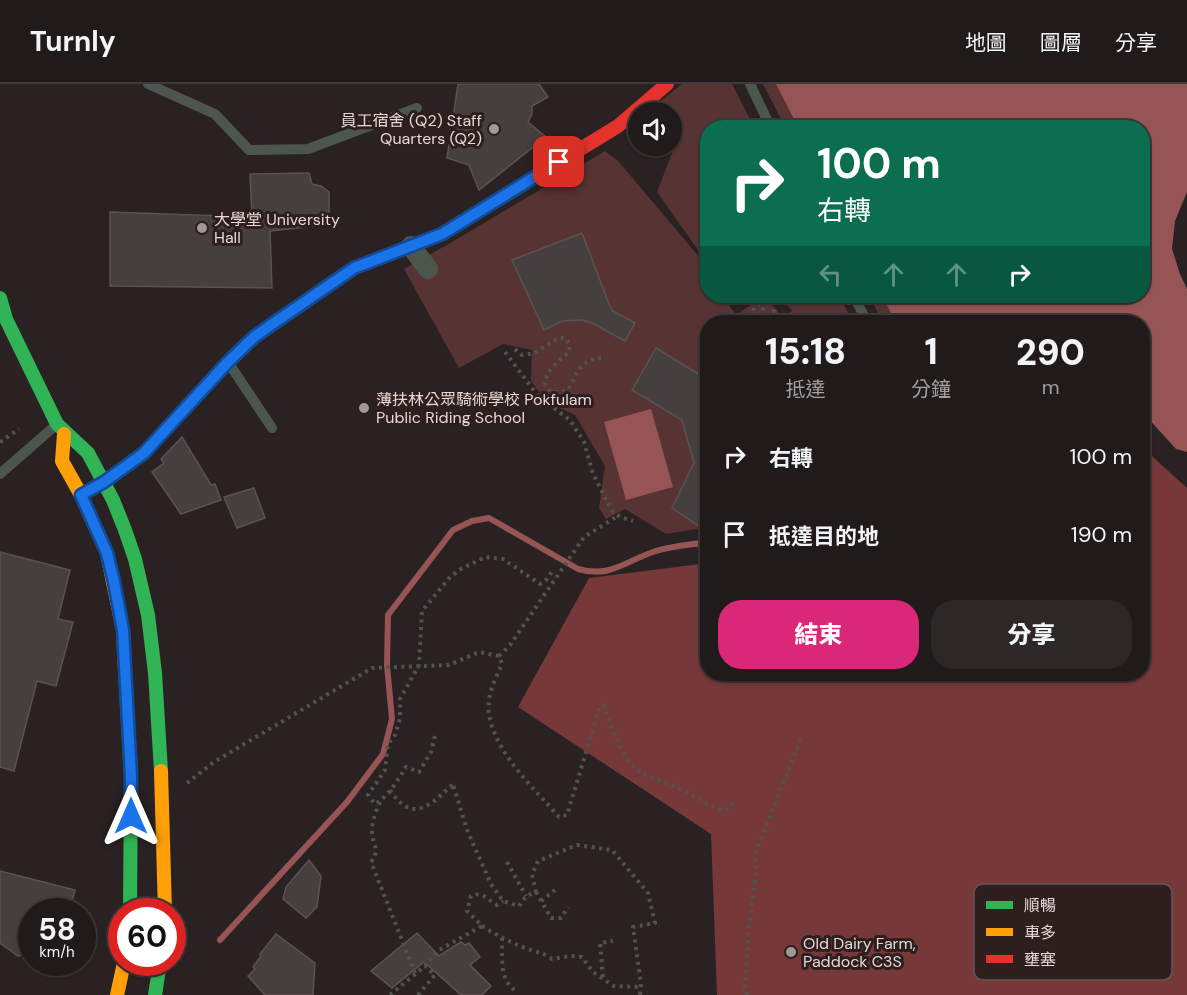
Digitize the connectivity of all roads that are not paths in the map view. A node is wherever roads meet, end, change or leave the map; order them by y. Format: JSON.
{"nodes":[{"id":1,"x":148,"y":84,"type":"edge"},
{"id":2,"x":667,"y":84,"type":"edge"},
{"id":3,"x":750,"y":84,"type":"edge"},
{"id":4,"x":417,"y":108,"type":"dead end"},
{"id":5,"x":767,"y":120,"type":"edge"},
{"id":6,"x":411,"y":246,"type":"junction"},
{"id":7,"x":428,"y":269,"type":"dead end"},
{"id":8,"x":0,"y":298,"type":"edge"},
{"id":9,"x":228,"y":362,"type":"junction"},
{"id":10,"x":272,"y":428,"type":"dead end"},
{"id":11,"x":61,"y":429,"type":"junction"},
{"id":12,"x":0,"y":474,"type":"edge"},
{"id":13,"x":104,"y":482,"type":"junction"},
{"id":14,"x":81,"y":495,"type":"junction"},
{"id":15,"x":130,"y":898,"type":"edge"},
{"id":16,"x":165,"y":898,"type":"edge"},
{"id":17,"x":115,"y":976,"type":"edge"},
{"id":18,"x":121,"y":976,"type":"edge"},
{"id":19,"x":158,"y":976,"type":"edge"},
{"id":20,"x":103,"y":995,"type":"edge"},
{"id":21,"x":117,"y":995,"type":"edge"},
{"id":22,"x":155,"y":995,"type":"edge"}],
"edges":[{"from":1,"to":4,"type":"lane"},
{"from":2,"to":6,"type":"main road"},
{"from":3,"to":5,"type":"lane"},
{"from":6,"to":7,"type":"street"},
{"from":6,"to":9,"type":"main road"},
{"from":8,"to":11,"type":"main road"},
{"from":9,"to":10,"type":"lane"},
{"from":9,"to":13,"type":"main road"},
{"from":11,"to":12,"type":"lane"},
{"from":11,"to":13,"type":"main road"},
{"from":11,"to":14,"type":"main road"},
{"from":13,"to":14,"type":"main road"},
{"from":13,"to":16,"type":"main road"},
{"from":14,"to":15,"type":"main road"},
{"from":17,"to":20,"type":"main road"},
{"from":18,"to":21,"type":"main road"},
{"from":19,"to":22,"type":"main road"}]}
